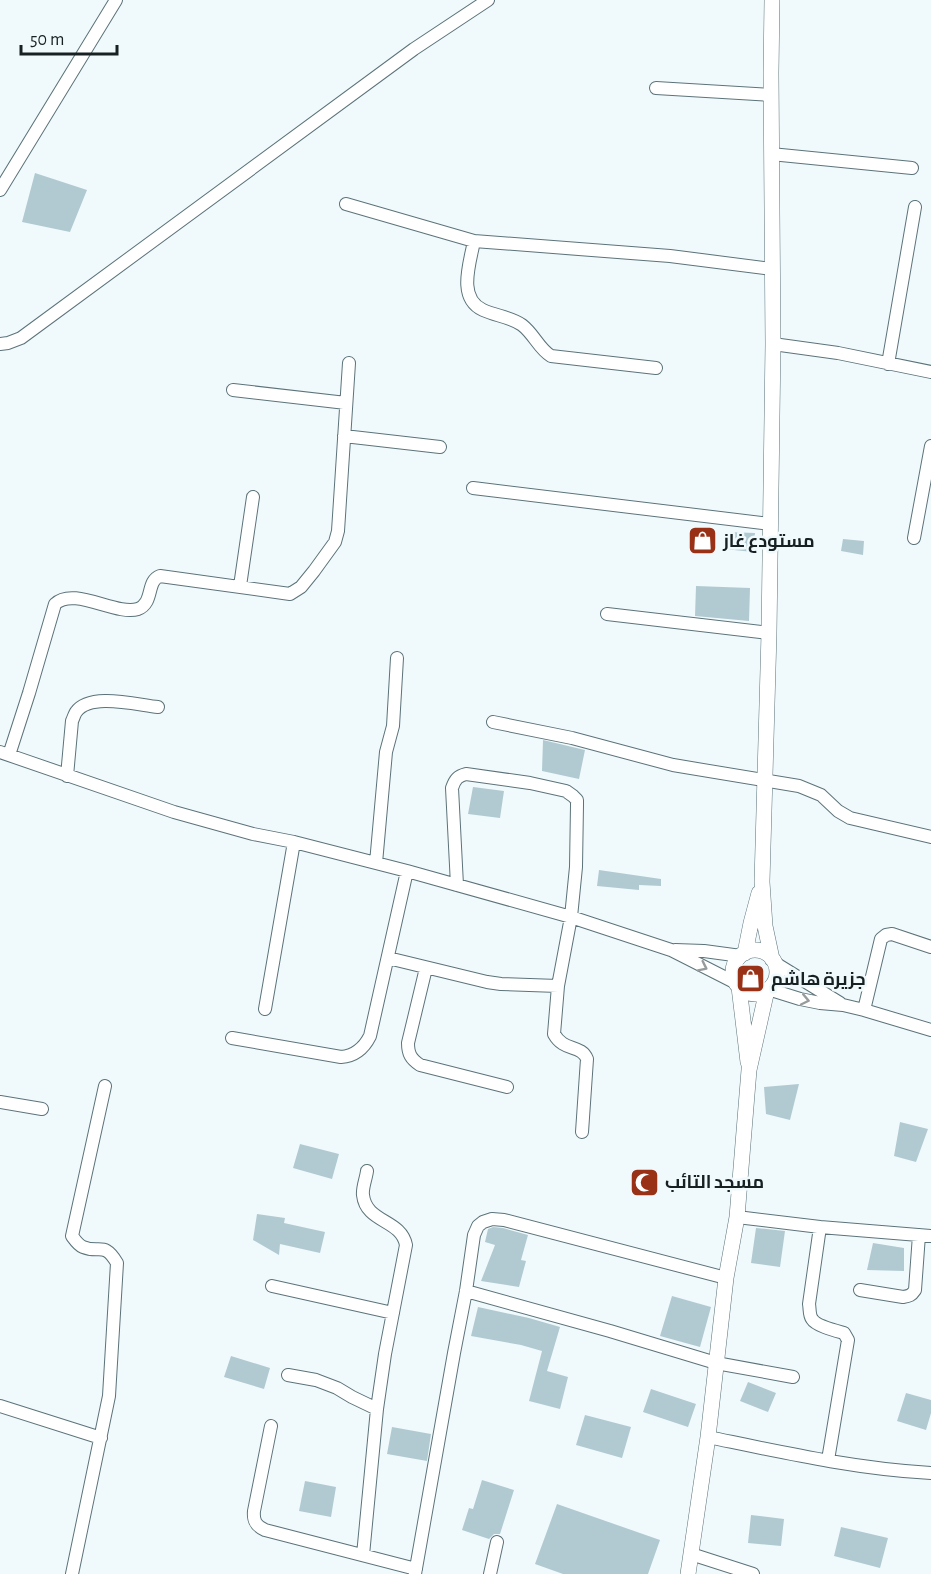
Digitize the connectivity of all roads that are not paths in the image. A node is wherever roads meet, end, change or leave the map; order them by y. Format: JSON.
{"nodes":[{"id":1,"x":116,"y":0,"type":"edge"},
{"id":2,"x":488,"y":0,"type":"edge"},
{"id":3,"x":772,"y":0,"type":"edge"},
{"id":4,"x":656,"y":88,"type":"dead end"},
{"id":5,"x":771,"y":95,"type":"junction"},
{"id":6,"x":771,"y":154,"type":"junction"},
{"id":7,"x":912,"y":168,"type":"dead end"},
{"id":8,"x":0,"y":190,"type":"edge"},
{"id":9,"x":346,"y":204,"type":"dead end"},
{"id":10,"x":915,"y":207,"type":"dead end"},
{"id":11,"x":474,"y":241,"type":"junction"},
{"id":12,"x":772,"y":269,"type":"junction"},
{"id":13,"x":0,"y":344,"type":"edge"},
{"id":14,"x":773,"y":344,"type":"junction"},
{"id":15,"x":349,"y":363,"type":"dead end"},
{"id":16,"x":888,"y":364,"type":"junction"},
{"id":17,"x":656,"y":368,"type":"dead end"},
{"id":18,"x":931,"y":372,"type":"edge"},
{"id":19,"x":233,"y":390,"type":"dead end"},
{"id":20,"x":346,"y":403,"type":"junction"},
{"id":21,"x":344,"y":436,"type":"junction"},
{"id":22,"x":931,"y":446,"type":"edge"},
{"id":23,"x":440,"y":447,"type":"dead end"},
{"id":24,"x":473,"y":488,"type":"dead end"},
{"id":25,"x":253,"y":497,"type":"dead end"},
{"id":26,"x":770,"y":524,"type":"junction"},
{"id":27,"x":915,"y":538,"type":"dead end"},
{"id":28,"x":240,"y":586,"type":"junction"},
{"id":29,"x":607,"y":614,"type":"dead end"},
{"id":30,"x":769,"y":633,"type":"junction"},
{"id":31,"x":398,"y":658,"type":"dead end"},
{"id":32,"x":158,"y":707,"type":"dead end"},
{"id":33,"x":493,"y":722,"type":"dead end"},
{"id":34,"x":4,"y":754,"type":"edge"},
{"id":35,"x":67,"y":776,"type":"junction"},
{"id":36,"x":764,"y":780,"type":"junction"},
{"id":37,"x":931,"y":837,"type":"edge"},
{"id":38,"x":294,"y":842,"type":"junction"},
{"id":39,"x":376,"y":863,"type":"junction"},
{"id":40,"x":407,"y":871,"type":"junction"},
{"id":41,"x":762,"y":882,"type":"junction"},
{"id":42,"x":457,"y":885,"type":"junction"},
{"id":43,"x":571,"y":917,"type":"junction"},
{"id":44,"x":931,"y":947,"type":"edge"},
{"id":45,"x":671,"y":950,"type":"junction"},
{"id":46,"x":743,"y":954,"type":"junction"},
{"id":47,"x":388,"y":958,"type":"junction"},
{"id":48,"x":773,"y":961,"type":"junction"},
{"id":49,"x":426,"y":968,"type":"junction"},
{"id":50,"x":737,"y":985,"type":"junction"},
{"id":51,"x":558,"y":986,"type":"junction"},
{"id":52,"x":768,"y":990,"type":"junction"},
{"id":53,"x":843,"y":1005,"type":"junction"},
{"id":54,"x":265,"y":1009,"type":"dead end"},
{"id":55,"x":864,"y":1010,"type":"junction"},
{"id":56,"x":931,"y":1029,"type":"edge"},
{"id":57,"x":232,"y":1038,"type":"dead end"},
{"id":58,"x":749,"y":1070,"type":"junction"},
{"id":59,"x":105,"y":1086,"type":"dead end"},
{"id":60,"x":507,"y":1087,"type":"dead end"},
{"id":61,"x":0,"y":1102,"type":"edge"},
{"id":62,"x":42,"y":1110,"type":"dead end"},
{"id":63,"x":582,"y":1132,"type":"dead end"},
{"id":64,"x":367,"y":1171,"type":"dead end"},
{"id":65,"x":736,"y":1217,"type":"junction"},
{"id":66,"x":820,"y":1227,"type":"junction"},
{"id":67,"x":925,"y":1236,"type":"edge"},
{"id":68,"x":726,"y":1278,"type":"junction"},
{"id":69,"x":272,"y":1286,"type":"dead end"},
{"id":70,"x":860,"y":1290,"type":"dead end"},
{"id":71,"x":466,"y":1291,"type":"junction"},
{"id":72,"x":393,"y":1313,"type":"junction"},
{"id":73,"x":716,"y":1363,"type":"junction"},
{"id":74,"x":288,"y":1375,"type":"dead end"},
{"id":75,"x":793,"y":1377,"type":"dead end"},
{"id":76,"x":0,"y":1406,"type":"edge"},
{"id":77,"x":377,"y":1409,"type":"junction"},
{"id":78,"x":271,"y":1426,"type":"dead end"},
{"id":79,"x":100,"y":1437,"type":"junction"},
{"id":80,"x":708,"y":1437,"type":"junction"},
{"id":81,"x":828,"y":1460,"type":"junction"},
{"id":82,"x":931,"y":1473,"type":"edge"},
{"id":83,"x":497,"y":1542,"type":"dead end"},
{"id":84,"x":691,"y":1554,"type":"junction"},
{"id":85,"x":363,"y":1555,"type":"junction"},
{"id":86,"x":415,"y":1571,"type":"edge"},
{"id":87,"x":72,"y":1574,"type":"edge"},
{"id":88,"x":490,"y":1574,"type":"edge"},
{"id":89,"x":688,"y":1574,"type":"edge"},
{"id":90,"x":753,"y":1574,"type":"edge"}],
"edges":[{"from":1,"to":8,"type":"street"},
{"from":2,"to":13,"type":"street"},
{"from":3,"to":5,"type":"main road"},
{"from":4,"to":5,"type":"street"},
{"from":5,"to":6,"type":"main road"},
{"from":6,"to":7,"type":"street"},
{"from":6,"to":12,"type":"main road"},
{"from":9,"to":11,"type":"street"},
{"from":10,"to":16,"type":"street"},
{"from":11,"to":12,"type":"street"},
{"from":11,"to":17,"type":"street"},
{"from":12,"to":14,"type":"main road"},
{"from":14,"to":16,"type":"street"},
{"from":14,"to":26,"type":"main road"},
{"from":15,"to":20,"type":"street"},
{"from":16,"to":18,"type":"street"},
{"from":19,"to":20,"type":"street"},
{"from":20,"to":21,"type":"street"},
{"from":21,"to":23,"type":"street"},
{"from":21,"to":28,"type":"street"},
{"from":22,"to":27,"type":"street"},
{"from":24,"to":26,"type":"street"},
{"from":25,"to":28,"type":"street"},
{"from":26,"to":30,"type":"main road"},
{"from":28,"to":34,"type":"street"},
{"from":29,"to":30,"type":"street"},
{"from":30,"to":36,"type":"main road"},
{"from":31,"to":39,"type":"street"},
{"from":32,"to":35,"type":"street"},
{"from":33,"to":36,"type":"street"},
{"from":34,"to":35,"type":"street"},
{"from":35,"to":38,"type":"street"},
{"from":36,"to":37,"type":"street"},
{"from":36,"to":41,"type":"main road"},
{"from":38,"to":39,"type":"street"},
{"from":38,"to":54,"type":"street"},
{"from":39,"to":40,"type":"street"},
{"from":40,"to":42,"type":"street"},
{"from":40,"to":47,"type":"street"},
{"from":41,"to":46,"type":"main road"},
{"from":41,"to":48,"type":"main road"},
{"from":42,"to":43,"type":"street"},
{"from":42,"to":43,"type":"street"},
{"from":43,"to":45,"type":"street"},
{"from":43,"to":51,"type":"street"},
{"from":44,"to":55,"type":"street"},
{"from":45,"to":46,"type":"street"},
{"from":45,"to":50,"type":"street","one_way":true},
{"from":46,"to":48,"type":"main road"},
{"from":46,"to":50,"type":"main road"},
{"from":47,"to":49,"type":"street"},
{"from":47,"to":57,"type":"street"},
{"from":48,"to":52,"type":"main road"},
{"from":48,"to":53,"type":"street"},
{"from":49,"to":51,"type":"street"},
{"from":49,"to":60,"type":"street"},
{"from":50,"to":52,"type":"main road"},
{"from":50,"to":58,"type":"main road"},
{"from":51,"to":63,"type":"street"},
{"from":52,"to":53,"type":"street","one_way":true},
{"from":52,"to":58,"type":"main road"},
{"from":53,"to":55,"type":"street"},
{"from":55,"to":56,"type":"street"},
{"from":58,"to":65,"type":"main road"},
{"from":59,"to":79,"type":"street"},
{"from":61,"to":62,"type":"street"},
{"from":64,"to":72,"type":"street"},
{"from":65,"to":66,"type":"street"},
{"from":65,"to":68,"type":"main road"},
{"from":66,"to":67,"type":"street"},
{"from":66,"to":81,"type":"street"},
{"from":67,"to":70,"type":"street"},
{"from":68,"to":71,"type":"street"},
{"from":68,"to":73,"type":"main road"},
{"from":69,"to":72,"type":"street"},
{"from":71,"to":73,"type":"street"},
{"from":71,"to":86,"type":"street"},
{"from":72,"to":77,"type":"street"},
{"from":73,"to":75,"type":"street"},
{"from":73,"to":80,"type":"main road"},
{"from":74,"to":77,"type":"street"},
{"from":76,"to":79,"type":"street"},
{"from":77,"to":85,"type":"street"},
{"from":78,"to":85,"type":"street"},
{"from":79,"to":87,"type":"street"},
{"from":80,"to":81,"type":"street"},
{"from":80,"to":84,"type":"main road"},
{"from":81,"to":82,"type":"street"},
{"from":83,"to":88,"type":"street"},
{"from":84,"to":89,"type":"main road"},
{"from":84,"to":90,"type":"street"},
{"from":85,"to":86,"type":"street"}]}
